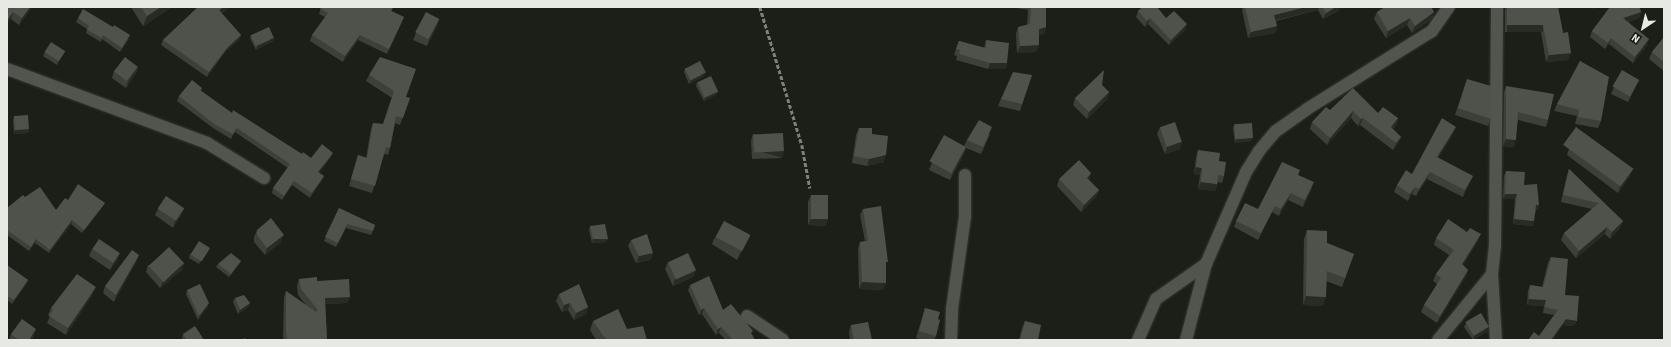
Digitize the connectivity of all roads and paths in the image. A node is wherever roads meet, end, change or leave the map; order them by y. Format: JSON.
{"nodes":[{"id":1,"x":760,"y":7,"type":"edge"},
{"id":2,"x":1449,"y":7,"type":"edge"},
{"id":3,"x":1497,"y":7,"type":"edge"},
{"id":4,"x":7,"y":69,"type":"edge"},
{"id":5,"x":965,"y":175,"type":"dead end"},
{"id":6,"x":264,"y":178,"type":"dead end"},
{"id":7,"x":810,"y":188,"type":"dead end"},
{"id":8,"x":1206,"y":264,"type":"junction"},
{"id":9,"x":1492,"y":274,"type":"junction"},
{"id":10,"x":746,"y":316,"type":"dead end"},
{"id":11,"x":783,"y":340,"type":"edge"},
{"id":12,"x":950,"y":340,"type":"edge"},
{"id":13,"x":1138,"y":340,"type":"edge"},
{"id":14,"x":1186,"y":340,"type":"edge"},
{"id":15,"x":1438,"y":340,"type":"edge"},
{"id":16,"x":1496,"y":340,"type":"edge"}],
"edges":[{"from":1,"to":7,"type":"path"},
{"from":2,"to":8,"type":"street"},
{"from":3,"to":9,"type":"street"},
{"from":4,"to":6,"type":"street"},
{"from":5,"to":12,"type":"street"},
{"from":8,"to":13,"type":"street"},
{"from":8,"to":14,"type":"street"},
{"from":9,"to":15,"type":"street"},
{"from":9,"to":16,"type":"street"},
{"from":10,"to":11,"type":"street"}]}
